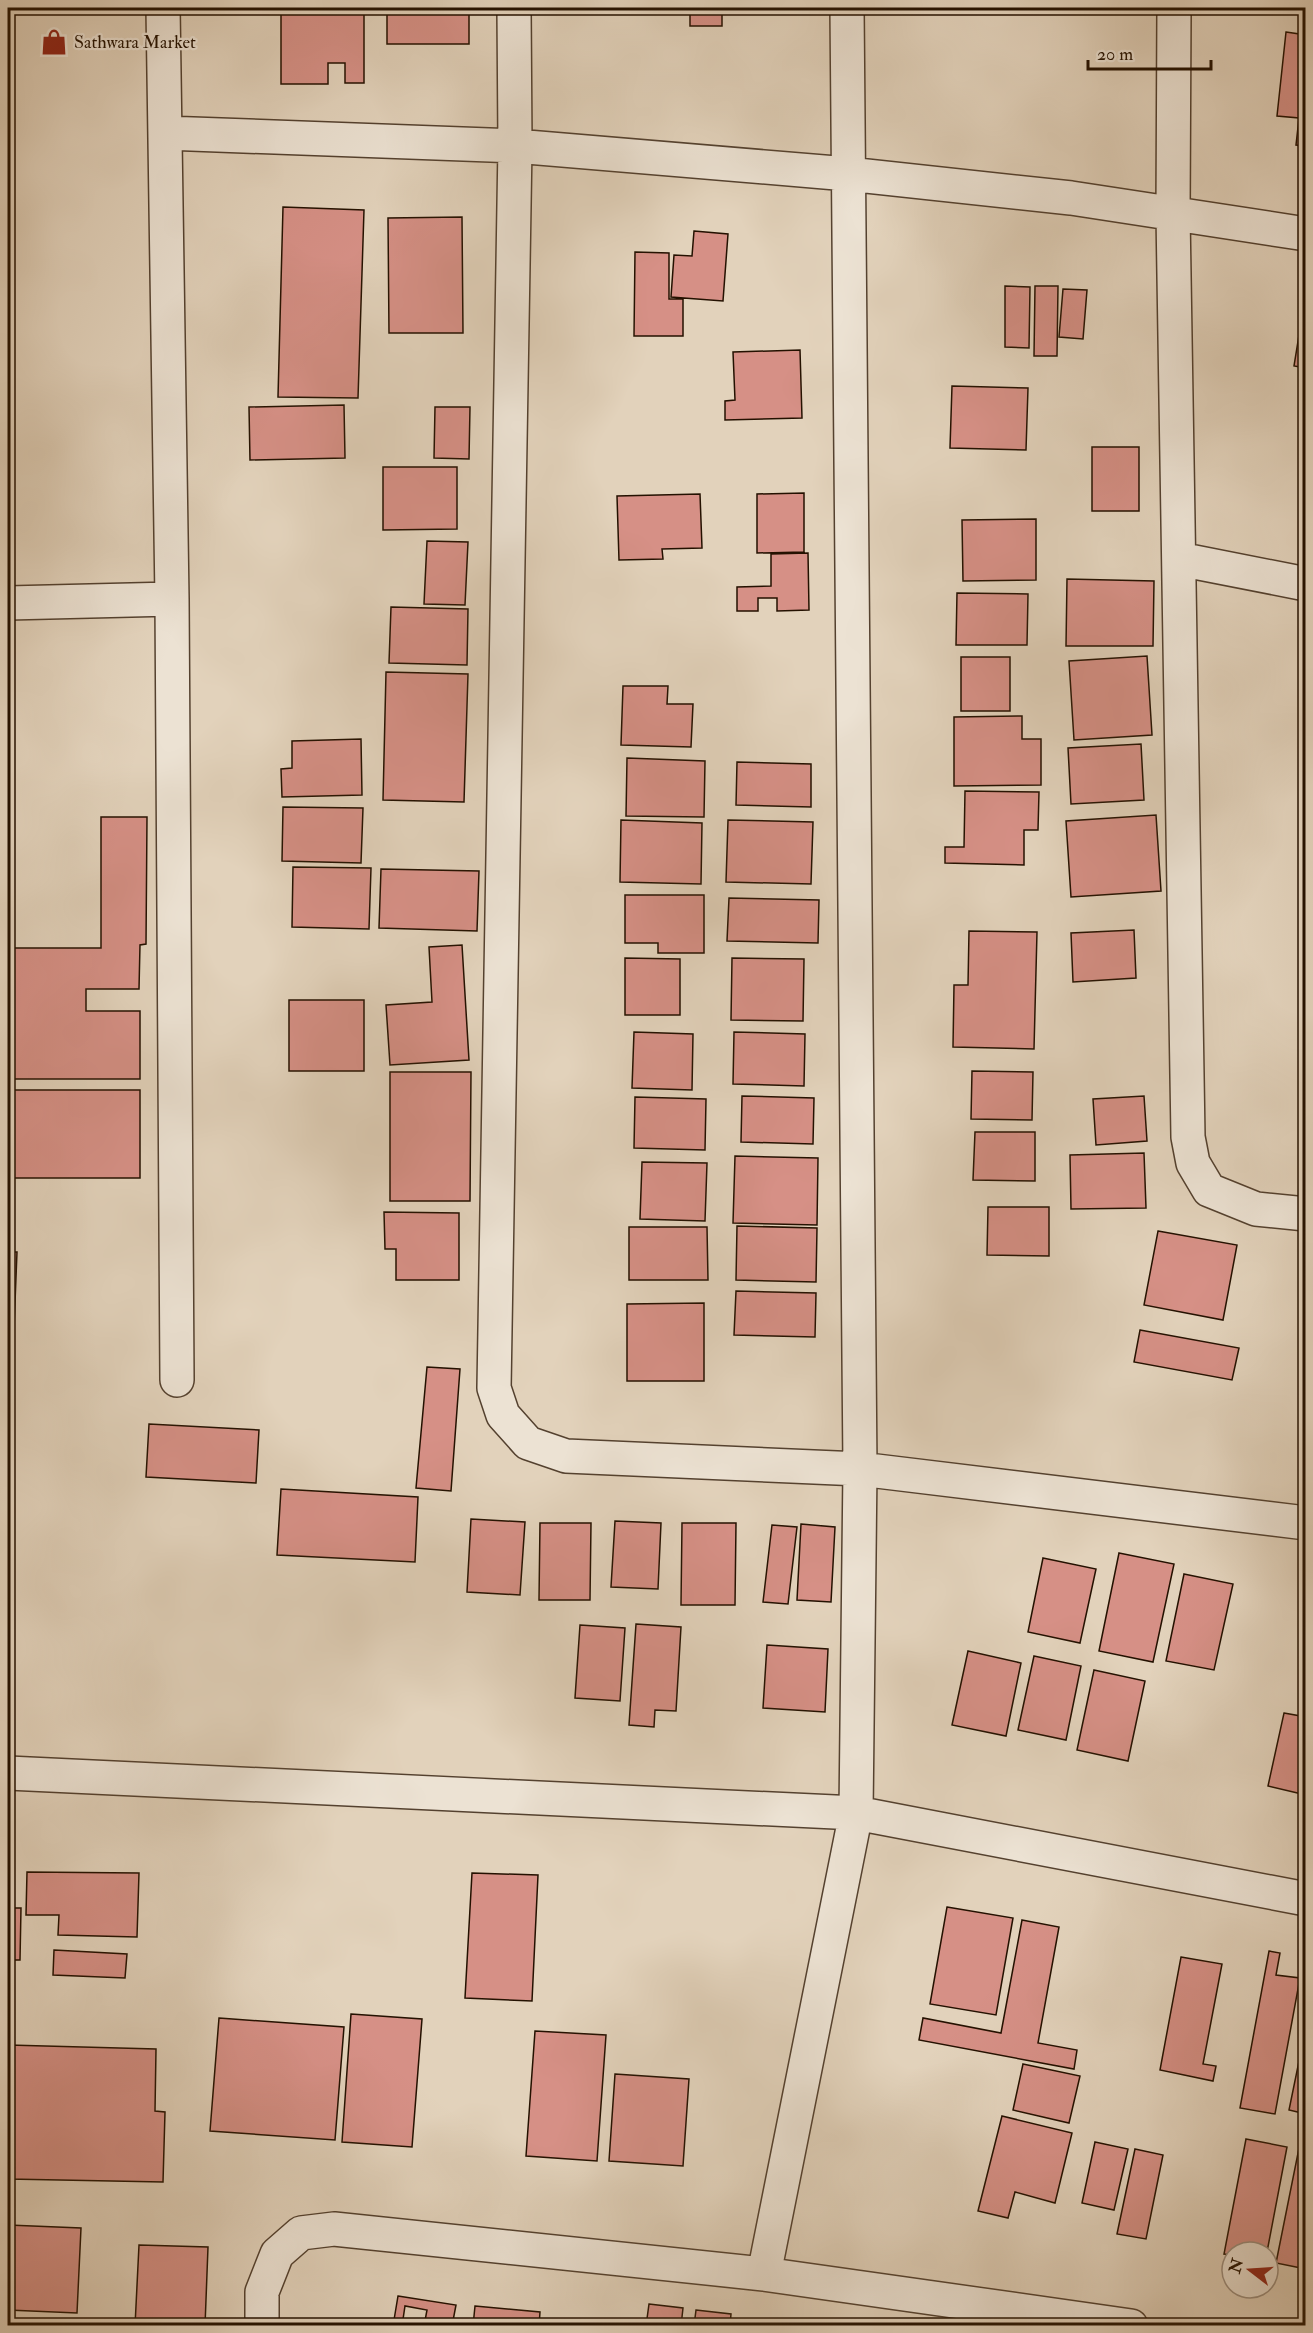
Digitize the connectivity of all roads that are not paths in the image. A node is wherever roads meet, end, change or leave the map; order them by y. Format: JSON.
{"nodes":[{"id":1,"x":163,"y":8,"type":"edge"},
{"id":2,"x":514,"y":8,"type":"edge"},
{"id":3,"x":847,"y":8,"type":"edge"},
{"id":4,"x":1174,"y":8,"type":"edge"},
{"id":5,"x":165,"y":133,"type":"junction"},
{"id":6,"x":515,"y":146,"type":"junction"},
{"id":7,"x":848,"y":174,"type":"junction"},
{"id":8,"x":1173,"y":214,"type":"junction"},
{"id":9,"x":1305,"y":234,"type":"edge"},
{"id":10,"x":1179,"y":558,"type":"junction"},
{"id":11,"x":1305,"y":584,"type":"edge"},
{"id":12,"x":172,"y":599,"type":"junction"},
{"id":13,"x":8,"y":603,"type":"edge"},
{"id":14,"x":1305,"y":1215,"type":"edge"},
{"id":15,"x":177,"y":1380,"type":"dead end"},
{"id":16,"x":860,"y":1469,"type":"junction"},
{"id":17,"x":1305,"y":1522,"type":"edge"},
{"id":18,"x":8,"y":1773,"type":"edge"},
{"id":19,"x":856,"y":1813,"type":"junction"},
{"id":20,"x":1305,"y":1899,"type":"edge"},
{"id":21,"x":764,"y":2274,"type":"junction"},
{"id":22,"x":262,"y":2325,"type":"edge"},
{"id":23,"x":1131,"y":2325,"type":"edge"}],
"edges":[{"from":1,"to":5,"type":"street"},
{"from":2,"to":6,"type":"street"},
{"from":3,"to":7,"type":"street"},
{"from":4,"to":8,"type":"street"},
{"from":5,"to":6,"type":"street"},
{"from":5,"to":12,"type":"street"},
{"from":6,"to":7,"type":"street"},
{"from":6,"to":16,"type":"street"},
{"from":7,"to":8,"type":"street"},
{"from":7,"to":16,"type":"street"},
{"from":8,"to":9,"type":"street"},
{"from":8,"to":10,"type":"street"},
{"from":10,"to":11,"type":"street"},
{"from":10,"to":14,"type":"street"},
{"from":12,"to":13,"type":"street"},
{"from":12,"to":15,"type":"street"},
{"from":16,"to":17,"type":"street"},
{"from":16,"to":19,"type":"street"},
{"from":18,"to":19,"type":"street"},
{"from":19,"to":20,"type":"street"},
{"from":19,"to":21,"type":"street"},
{"from":21,"to":22,"type":"street"},
{"from":21,"to":23,"type":"street"}]}
